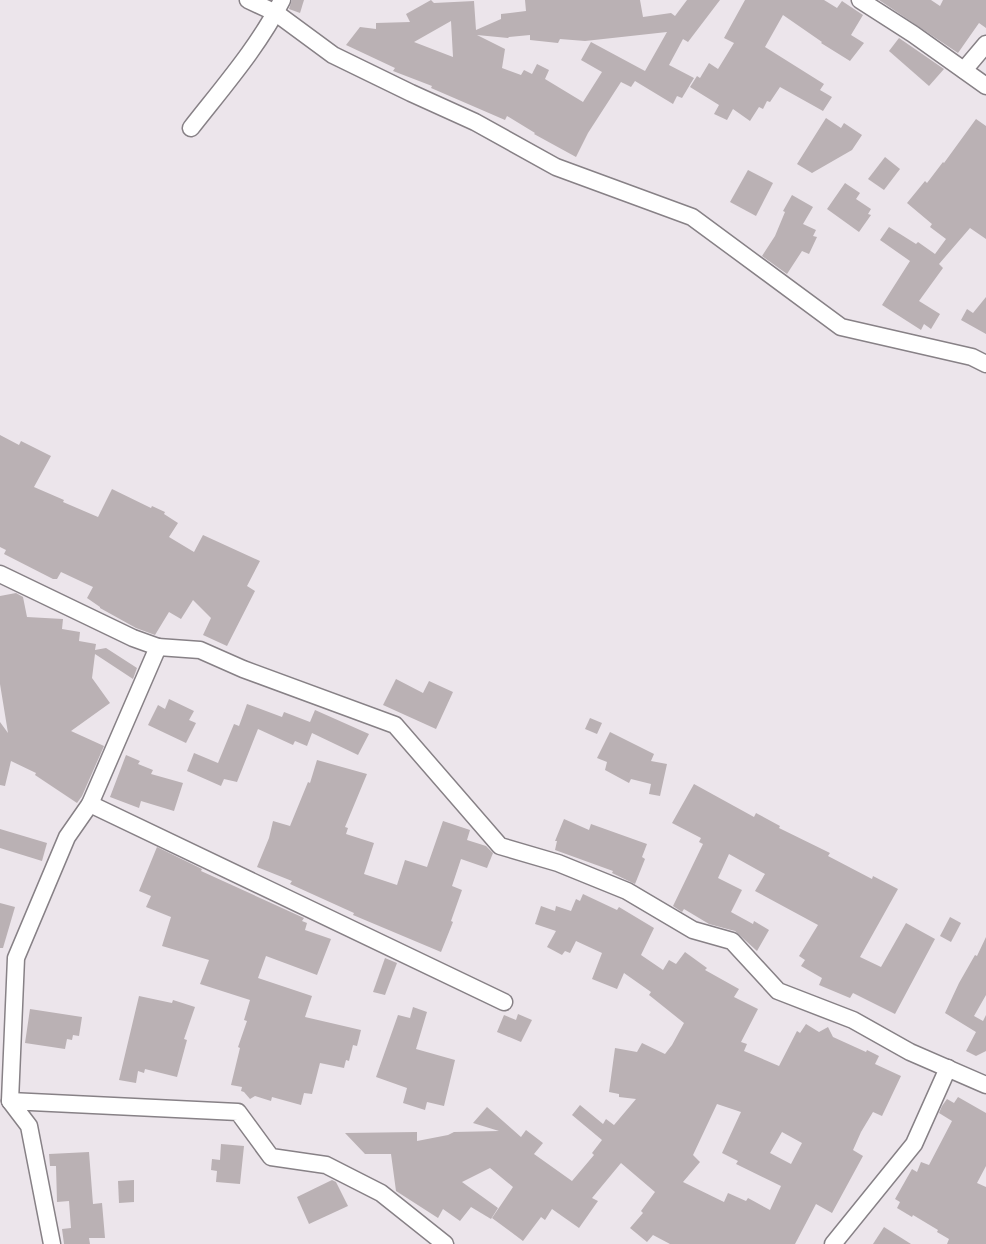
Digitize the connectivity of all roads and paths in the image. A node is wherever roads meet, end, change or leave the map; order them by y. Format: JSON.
{"nodes":[{"id":1,"x":249,"y":0,"type":"edge"},
{"id":2,"x":860,"y":0,"type":"edge"},
{"id":3,"x":279,"y":6,"type":"edge"},
{"id":4,"x":986,"y":44,"type":"edge"},
{"id":5,"x":964,"y":70,"type":"junction"},
{"id":6,"x":986,"y":86,"type":"edge"},
{"id":7,"x":191,"y":128,"type":"dead end"},
{"id":8,"x":986,"y":364,"type":"edge"},
{"id":9,"x":0,"y":574,"type":"edge"},
{"id":10,"x":158,"y":647,"type":"junction"},
{"id":11,"x":90,"y":804,"type":"junction"},
{"id":12,"x":504,"y":1002,"type":"dead end"},
{"id":13,"x":948,"y":1068,"type":"junction"},
{"id":14,"x":986,"y":1085,"type":"edge"},
{"id":15,"x":10,"y":1101,"type":"junction"},
{"id":16,"x":52,"y":1244,"type":"edge"},
{"id":17,"x":445,"y":1244,"type":"edge"},
{"id":18,"x":833,"y":1244,"type":"edge"}],
"edges":[{"from":1,"to":3,"type":"street"},
{"from":2,"to":5,"type":"street"},
{"from":3,"to":7,"type":"street"},
{"from":3,"to":8,"type":"street"},
{"from":4,"to":5,"type":"street"},
{"from":5,"to":6,"type":"street"},
{"from":9,"to":10,"type":"street"},
{"from":10,"to":11,"type":"street"},
{"from":10,"to":13,"type":"street"},
{"from":11,"to":12,"type":"street"},
{"from":11,"to":15,"type":"street"},
{"from":13,"to":14,"type":"street"},
{"from":13,"to":18,"type":"street"},
{"from":15,"to":16,"type":"street"},
{"from":15,"to":17,"type":"street"}]}
